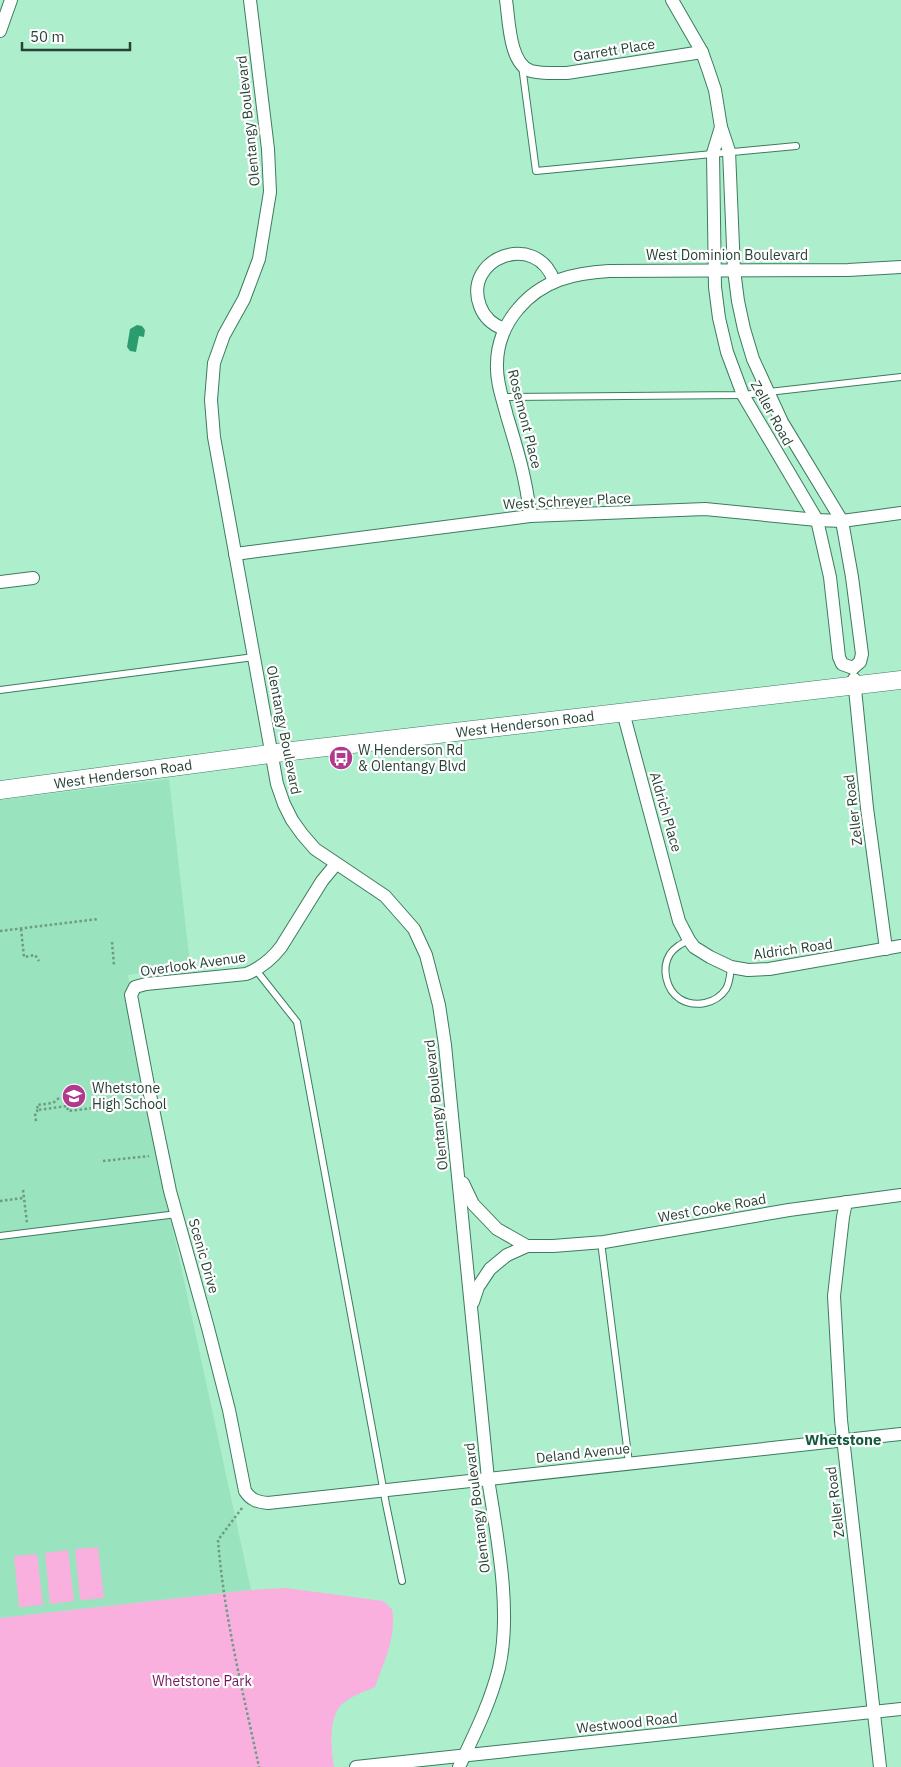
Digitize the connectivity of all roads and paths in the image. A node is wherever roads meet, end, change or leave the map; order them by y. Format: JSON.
{"nodes":[{"id":1,"x":250,"y":0,"type":"edge"},
{"id":2,"x":506,"y":0,"type":"edge"},
{"id":3,"x":672,"y":0,"type":"edge"},
{"id":4,"x":11,"y":1,"type":"edge"},
{"id":5,"x":0,"y":31,"type":"edge"},
{"id":6,"x":702,"y":52,"type":"junction"},
{"id":7,"x":526,"y":68,"type":"junction"},
{"id":8,"x":721,"y":127,"type":"junction"},
{"id":9,"x":796,"y":146,"type":"dead end"},
{"id":10,"x":730,"y":151,"type":"junction"},
{"id":11,"x":714,"y":153,"type":"junction"},
{"id":12,"x":901,"y":267,"type":"edge"},
{"id":13,"x":714,"y":270,"type":"junction"},
{"id":14,"x":734,"y":270,"type":"junction"},
{"id":15,"x":554,"y":281,"type":"junction"},
{"id":16,"x":522,"y":303,"type":"joint"},
{"id":17,"x":504,"y":329,"type":"junction"},
{"id":18,"x":901,"y":377,"type":"edge"},
{"id":19,"x":768,"y":392,"type":"junction"},
{"id":20,"x":743,"y":395,"type":"junction"},
{"id":21,"x":502,"y":397,"type":"junction"},
{"id":22,"x":901,"y":513,"type":"edge"},
{"id":23,"x":530,"y":516,"type":"junction"},
{"id":24,"x":817,"y":520,"type":"junction"},
{"id":25,"x":842,"y":521,"type":"junction"},
{"id":26,"x":235,"y":554,"type":"junction"},
{"id":27,"x":33,"y":578,"type":"dead end"},
{"id":28,"x":0,"y":582,"type":"edge"},
{"id":29,"x":254,"y":657,"type":"junction"},
{"id":30,"x":852,"y":668,"type":"junction"},
{"id":31,"x":901,"y":680,"type":"edge"},
{"id":32,"x":855,"y":685,"type":"junction"},
{"id":33,"x":0,"y":690,"type":"edge"},
{"id":34,"x":622,"y":712,"type":"junction"},
{"id":35,"x":271,"y":754,"type":"junction"},
{"id":36,"x":0,"y":790,"type":"edge"},
{"id":37,"x":336,"y":864,"type":"junction"},
{"id":38,"x":98,"y":919,"type":"dead end"},
{"id":39,"x":679,"y":921,"type":"joint"},
{"id":40,"x":21,"y":929,"type":"junction"},
{"id":41,"x":0,"y":931,"type":"edge"},
{"id":42,"x":688,"y":940,"type":"junction"},
{"id":43,"x":112,"y":942,"type":"dead end"},
{"id":44,"x":901,"y":946,"type":"edge"},
{"id":45,"x":886,"y":949,"type":"junction"},
{"id":46,"x":39,"y":961,"type":"dead end"},
{"id":47,"x":114,"y":965,"type":"dead end"},
{"id":48,"x":731,"y":967,"type":"junction"},
{"id":49,"x":256,"y":970,"type":"junction"},
{"id":50,"x":131,"y":1002,"type":"joint"},
{"id":51,"x":59,"y":1098,"type":"dead end"},
{"id":52,"x":137,"y":1103,"type":"dead end"},
{"id":53,"x":38,"y":1110,"type":"junction"},
{"id":54,"x":36,"y":1115,"type":"junction"},
{"id":55,"x":31,"y":1116,"type":"dead end"},
{"id":56,"x":36,"y":1121,"type":"dead end"},
{"id":57,"x":149,"y":1156,"type":"dead end"},
{"id":58,"x":103,"y":1161,"type":"dead end"},
{"id":59,"x":458,"y":1174,"type":"junction"},
{"id":60,"x":23,"y":1190,"type":"dead end"},
{"id":61,"x":901,"y":1195,"type":"edge"},
{"id":62,"x":24,"y":1198,"type":"junction"},
{"id":63,"x":0,"y":1201,"type":"edge"},
{"id":64,"x":846,"y":1202,"type":"junction"},
{"id":65,"x":176,"y":1214,"type":"junction"},
{"id":66,"x":28,"y":1232,"type":"junction"},
{"id":67,"x":0,"y":1236,"type":"edge"},
{"id":68,"x":601,"y":1242,"type":"junction"},
{"id":69,"x":527,"y":1246,"type":"junction"},
{"id":70,"x":471,"y":1308,"type":"junction"},
{"id":71,"x":901,"y":1434,"type":"edge"},
{"id":72,"x":843,"y":1440,"type":"junction"},
{"id":73,"x":629,"y":1464,"type":"junction"},
{"id":74,"x":488,"y":1479,"type":"junction"},
{"id":75,"x":384,"y":1490,"type":"junction"},
{"id":76,"x":249,"y":1497,"type":"junction"},
{"id":77,"x":402,"y":1582,"type":"dead end"},
{"id":78,"x":901,"y":1709,"type":"edge"},
{"id":79,"x":873,"y":1711,"type":"junction"},
{"id":80,"x":462,"y":1761,"type":"edge"},
{"id":81,"x":259,"y":1767,"type":"edge"},
{"id":82,"x":356,"y":1767,"type":"edge"},
{"id":83,"x":880,"y":1767,"type":"edge"}],
"edges":[{"from":1,"to":26,"type":"street","name":"Olentangy Boulevard"},
{"from":2,"to":7,"type":"street"},
{"from":3,"to":6,"type":"street","name":"Zeller Road"},
{"from":4,"to":5,"type":"street"},
{"from":6,"to":7,"type":"street","name":"Garrett Place"},
{"from":6,"to":8,"type":"street","name":"Zeller Road"},
{"from":7,"to":11,"type":"lane"},
{"from":8,"to":10,"type":"street","name":"Zeller Road"},
{"from":8,"to":11,"type":"street","name":"Zeller Road"},
{"from":9,"to":10,"type":"lane"},
{"from":10,"to":11,"type":"lane"},
{"from":10,"to":14,"type":"street","name":"Zeller Road"},
{"from":11,"to":13,"type":"street","name":"Zeller Road"},
{"from":12,"to":14,"type":"street","name":"West Dominion Boulevard"},
{"from":13,"to":14,"type":"street","name":"West Dominion Boulevard"},
{"from":13,"to":15,"type":"street","name":"West Dominion Boulevard"},
{"from":13,"to":20,"type":"street","name":"Zeller Road"},
{"from":14,"to":19,"type":"street","name":"Zeller Road"},
{"from":15,"to":16,"type":"street","name":"West Dominion Boulevard"},
{"from":15,"to":17,"type":"street"},
{"from":16,"to":17,"type":"street","name":"Rosemont Place"},
{"from":17,"to":21,"type":"street","name":"Rosemont Place"},
{"from":18,"to":19,"type":"lane"},
{"from":19,"to":20,"type":"lane"},
{"from":19,"to":25,"type":"street","name":"Zeller Road"},
{"from":20,"to":21,"type":"lane"},
{"from":20,"to":24,"type":"street","name":"Zeller Road"},
{"from":21,"to":23,"type":"street","name":"Rosemont Place"},
{"from":22,"to":25,"type":"street","name":"West Schreyer Place"},
{"from":23,"to":24,"type":"street","name":"West Schreyer Place"},
{"from":23,"to":26,"type":"street","name":"West Schreyer Place"},
{"from":24,"to":25,"type":"street","name":"West Schreyer Place"},
{"from":24,"to":30,"type":"street","name":"Zeller Road"},
{"from":25,"to":30,"type":"street","name":"Zeller Road"},
{"from":26,"to":29,"type":"street","name":"Olentangy Boulevard"},
{"from":27,"to":28,"type":"street"},
{"from":29,"to":33,"type":"lane"},
{"from":29,"to":35,"type":"street","name":"Olentangy Boulevard"},
{"from":30,"to":32,"type":"street","name":"Zeller Road"},
{"from":31,"to":32,"type":"main road","name":"West Henderson Road"},
{"from":32,"to":34,"type":"main road","name":"West Henderson Road"},
{"from":32,"to":45,"type":"street","name":"Zeller Road"},
{"from":34,"to":35,"type":"main road","name":"West Henderson Road"},
{"from":34,"to":39,"type":"street","name":"Aldrich Place"},
{"from":35,"to":36,"type":"main road","name":"West Henderson Road"},
{"from":35,"to":37,"type":"street","name":"Olentangy Boulevard"},
{"from":37,"to":49,"type":"street","name":"Overlook Avenue"},
{"from":37,"to":59,"type":"street","name":"Olentangy Boulevard"},
{"from":38,"to":40,"type":"path"},
{"from":39,"to":42,"type":"street","name":"Aldrich Road"},
{"from":40,"to":41,"type":"path"},
{"from":40,"to":46,"type":"path"},
{"from":42,"to":48,"type":"street","name":"Aldrich Road"},
{"from":42,"to":48,"type":"lane"},
{"from":43,"to":47,"type":"path"},
{"from":44,"to":45,"type":"street","name":"Aldrich Road"},
{"from":45,"to":48,"type":"street","name":"Aldrich Road"},
{"from":49,"to":50,"type":"street","name":"Overlook Avenue"},
{"from":49,"to":75,"type":"lane"},
{"from":50,"to":65,"type":"street","name":"Scenic Drive"},
{"from":51,"to":53,"type":"path"},
{"from":52,"to":53,"type":"path"},
{"from":53,"to":54,"type":"path"},
{"from":54,"to":55,"type":"path"},
{"from":54,"to":56,"type":"path"},
{"from":57,"to":58,"type":"path"},
{"from":59,"to":69,"type":"street","name":"West Cooke Road"},
{"from":59,"to":70,"type":"street","name":"Olentangy Boulevard"},
{"from":60,"to":62,"type":"path"},
{"from":61,"to":64,"type":"street","name":"West Cooke Road"},
{"from":62,"to":63,"type":"path"},
{"from":62,"to":66,"type":"path"},
{"from":64,"to":68,"type":"street","name":"West Cooke Road"},
{"from":64,"to":72,"type":"street","name":"Zeller Road"},
{"from":65,"to":66,"type":"lane"},
{"from":65,"to":76,"type":"street","name":"Scenic Drive"},
{"from":66,"to":67,"type":"lane"},
{"from":68,"to":69,"type":"street","name":"West Cooke Road"},
{"from":68,"to":73,"type":"lane"},
{"from":69,"to":70,"type":"street","name":"West Cooke Road"},
{"from":70,"to":74,"type":"street","name":"Olentangy Boulevard"},
{"from":71,"to":72,"type":"street","name":"Deland Avenue"},
{"from":72,"to":73,"type":"street","name":"Deland Avenue"},
{"from":72,"to":79,"type":"street","name":"Zeller Road"},
{"from":73,"to":74,"type":"street","name":"Deland Avenue"},
{"from":74,"to":75,"type":"street","name":"Deland Avenue"},
{"from":74,"to":80,"type":"street","name":"Olentangy Boulevard"},
{"from":75,"to":76,"type":"street","name":"Deland Avenue"},
{"from":75,"to":77,"type":"lane"},
{"from":76,"to":81,"type":"path"},
{"from":78,"to":79,"type":"street","name":"Westwood Road"},
{"from":79,"to":80,"type":"street","name":"Westwood Road"},
{"from":79,"to":83,"type":"street","name":"Zeller Road"},
{"from":80,"to":82,"type":"street","name":"Westwood Road"}]}
